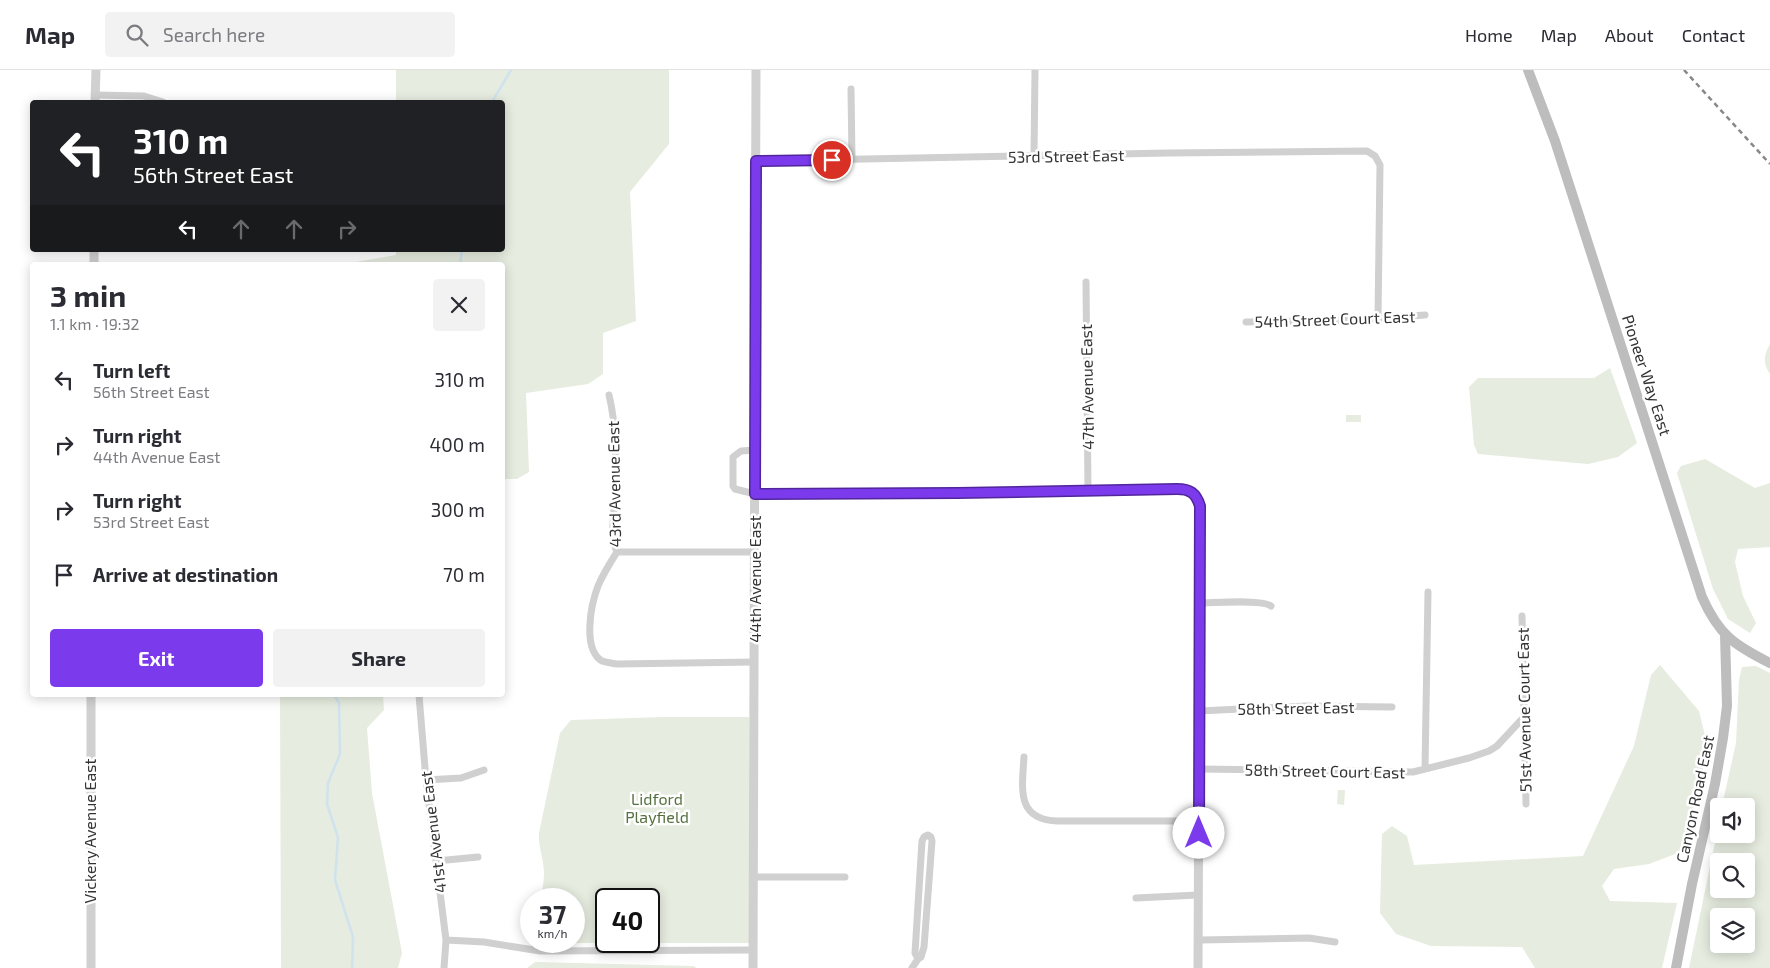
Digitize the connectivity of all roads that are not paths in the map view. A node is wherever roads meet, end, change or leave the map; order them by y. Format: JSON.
{"nodes":[{"id":1,"x":96,"y":70,"type":"edge"},
{"id":2,"x":756,"y":70,"type":"edge"},
{"id":3,"x":1035,"y":70,"type":"edge"},
{"id":4,"x":1528,"y":70,"type":"edge"},
{"id":5,"x":850,"y":89,"type":"dead end"},
{"id":6,"x":95,"y":99,"type":"edge"},
{"id":7,"x":157,"y":100,"type":"edge"},
{"id":8,"x":1034,"y":156,"type":"junction"},
{"id":9,"x":852,"y":160,"type":"junction"},
{"id":10,"x":756,"y":161,"type":"junction"},
{"id":11,"x":1086,"y":282,"type":"dead end"},
{"id":12,"x":1425,"y":315,"type":"dead end"},
{"id":13,"x":1378,"y":318,"type":"junction"},
{"id":14,"x":1246,"y":322,"type":"dead end"},
{"id":15,"x":609,"y":395,"type":"dead end"},
{"id":16,"x":755,"y":450,"type":"junction"},
{"id":17,"x":1088,"y":491,"type":"junction"},
{"id":18,"x":755,"y":494,"type":"junction"},
{"id":19,"x":617,"y":552,"type":"junction"},
{"id":20,"x":755,"y":552,"type":"junction"},
{"id":21,"x":1428,"y":592,"type":"dead end"},
{"id":22,"x":1200,"y":603,"type":"junction"},
{"id":23,"x":1271,"y":606,"type":"dead end"},
{"id":24,"x":1522,"y":616,"type":"dead end"},
{"id":25,"x":1725,"y":635,"type":"junction"},
{"id":26,"x":754,"y":662,"type":"junction"},
{"id":27,"x":1770,"y":663,"type":"edge"},
{"id":28,"x":91,"y":697,"type":"edge"},
{"id":29,"x":419,"y":697,"type":"edge"},
{"id":30,"x":1392,"y":707,"type":"dead end"},
{"id":31,"x":1199,"y":711,"type":"junction"},
{"id":32,"x":1524,"y":717,"type":"junction"},
{"id":33,"x":1024,"y":757,"type":"dead end"},
{"id":34,"x":1199,"y":769,"type":"junction"},
{"id":35,"x":1425,"y":769,"type":"junction"},
{"id":36,"x":484,"y":770,"type":"dead end"},
{"id":37,"x":426,"y":780,"type":"junction"},
{"id":38,"x":1526,"y":804,"type":"dead end"},
{"id":39,"x":1199,"y":821,"type":"junction"},
{"id":40,"x":478,"y":857,"type":"dead end"},
{"id":41,"x":436,"y":861,"type":"junction"},
{"id":42,"x":754,"y":877,"type":"junction"},
{"id":43,"x":845,"y":878,"type":"dead end"},
{"id":44,"x":1198,"y":895,"type":"junction"},
{"id":45,"x":1136,"y":898,"type":"dead end"},
{"id":46,"x":446,"y":940,"type":"junction"},
{"id":47,"x":1198,"y":940,"type":"junction"},
{"id":48,"x":1335,"y":942,"type":"dead end"},
{"id":49,"x":754,"y":950,"type":"junction"},
{"id":50,"x":918,"y":960,"type":"junction"},
{"id":51,"x":90,"y":968,"type":"edge"},
{"id":52,"x":444,"y":968,"type":"edge"},
{"id":53,"x":753,"y":968,"type":"edge"},
{"id":54,"x":912,"y":968,"type":"edge"},
{"id":55,"x":1198,"y":968,"type":"edge"},
{"id":56,"x":1676,"y":968,"type":"edge"}],
"edges":[{"from":1,"to":6,"type":"street"},
{"from":2,"to":10,"type":"street","name":"44th Avenue East"},
{"from":3,"to":8,"type":"street"},
{"from":4,"to":25,"type":"main road","name":"Pioneer Way East"},
{"from":5,"to":9,"type":"street"},
{"from":6,"to":7,"type":"street"},
{"from":8,"to":9,"type":"street","name":"53rd Street East"},
{"from":8,"to":13,"type":"street","name":"53rd Street East"},
{"from":9,"to":10,"type":"street","name":"53rd Street East"},
{"from":10,"to":16,"type":"street","name":"44th Avenue East"},
{"from":11,"to":17,"type":"street","name":"47th Avenue East"},
{"from":12,"to":13,"type":"street","name":"54th Street Court East"},
{"from":13,"to":14,"type":"street","name":"54th Street Court East"},
{"from":15,"to":19,"type":"street","name":"43rd Avenue East"},
{"from":16,"to":18,"type":"street","name":"44th Avenue East"},
{"from":16,"to":18,"type":"street"},
{"from":17,"to":18,"type":"street"},
{"from":17,"to":22,"type":"street"},
{"from":18,"to":20,"type":"street","name":"44th Avenue East"},
{"from":19,"to":20,"type":"street"},
{"from":19,"to":26,"type":"street","name":"43rd Avenue East"},
{"from":20,"to":26,"type":"street","name":"44th Avenue East"},
{"from":21,"to":35,"type":"street"},
{"from":22,"to":23,"type":"street"},
{"from":22,"to":31,"type":"street"},
{"from":24,"to":32,"type":"street","name":"51st Avenue Court East"},
{"from":25,"to":27,"type":"main road","name":"Pioneer Way East"},
{"from":25,"to":56,"type":"main road","name":"Canyon Road East"},
{"from":26,"to":42,"type":"street","name":"44th Avenue East"},
{"from":28,"to":51,"type":"street","name":"Vickery Avenue East"},
{"from":29,"to":37,"type":"street","name":"41st Avenue East"},
{"from":30,"to":31,"type":"street","name":"58th Street East"},
{"from":31,"to":34,"type":"street"},
{"from":32,"to":35,"type":"street","name":"58th Street Court East"},
{"from":32,"to":38,"type":"street","name":"51st Avenue Court East"},
{"from":33,"to":39,"type":"street"},
{"from":34,"to":35,"type":"street","name":"58th Street Court East"},
{"from":34,"to":39,"type":"street"},
{"from":36,"to":37,"type":"street"},
{"from":37,"to":41,"type":"street","name":"41st Avenue East"},
{"from":39,"to":44,"type":"street"},
{"from":40,"to":41,"type":"street"},
{"from":41,"to":46,"type":"street","name":"41st Avenue East"},
{"from":42,"to":43,"type":"street"},
{"from":42,"to":49,"type":"street","name":"44th Avenue East"},
{"from":44,"to":45,"type":"street"},
{"from":44,"to":47,"type":"street"},
{"from":46,"to":49,"type":"street"},
{"from":46,"to":52,"type":"street","name":"41st Avenue East"},
{"from":47,"to":48,"type":"street"},
{"from":47,"to":55,"type":"street"},
{"from":49,"to":53,"type":"street","name":"44th Avenue East"},
{"from":50,"to":50,"type":"street"},
{"from":50,"to":54,"type":"street"}]}
